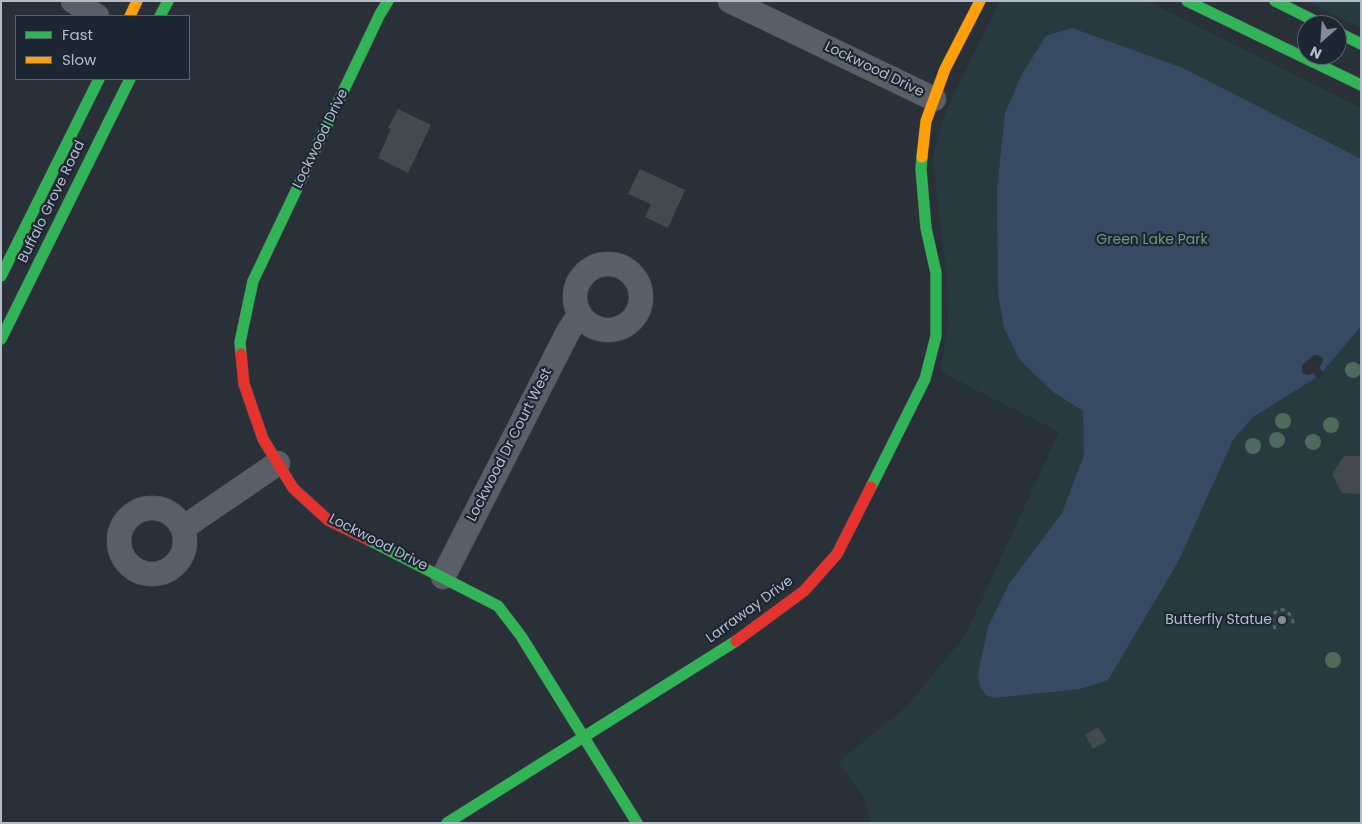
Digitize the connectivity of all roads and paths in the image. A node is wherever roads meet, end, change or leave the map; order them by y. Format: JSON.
{"nodes":[{"id":1,"x":73,"y":1,"type":"edge"},
{"id":2,"x":138,"y":1,"type":"edge"},
{"id":3,"x":168,"y":1,"type":"edge"},
{"id":4,"x":388,"y":1,"type":"edge"},
{"id":5,"x":730,"y":1,"type":"edge"},
{"id":6,"x":980,"y":1,"type":"edge"},
{"id":7,"x":1187,"y":1,"type":"edge"},
{"id":8,"x":1275,"y":1,"type":"edge"},
{"id":9,"x":95,"y":15,"type":"edge"},
{"id":10,"x":131,"y":15,"type":"edge"},
{"id":11,"x":161,"y":15,"type":"edge"},
{"id":12,"x":1303,"y":15,"type":"edge"},
{"id":13,"x":1347,"y":37,"type":"edge"},
{"id":14,"x":1361,"y":44,"type":"edge"},
{"id":15,"x":99,"y":80,"type":"edge"},
{"id":16,"x":130,"y":80,"type":"edge"},
{"id":17,"x":1361,"y":85,"type":"edge"},
{"id":18,"x":934,"y":99,"type":"junction"},
{"id":19,"x":931,"y":249,"type":"joint"},
{"id":20,"x":1,"y":276,"type":"edge"},
{"id":21,"x":579,"y":315,"type":"dead end"},
{"id":22,"x":1,"y":339,"type":"edge"},
{"id":23,"x":278,"y":463,"type":"junction"},
{"id":24,"x":183,"y":528,"type":"dead end"},
{"id":25,"x":443,"y":577,"type":"junction"},
{"id":26,"x":1291,"y":626,"type":"dead end"},
{"id":27,"x":1274,"y":629,"type":"dead end"},
{"id":28,"x":583,"y":737,"type":"junction"},
{"id":29,"x":447,"y":823,"type":"edge"},
{"id":30,"x":637,"y":823,"type":"edge"}],
"edges":[{"from":1,"to":9,"type":"street"},
{"from":2,"to":10,"type":"street"},
{"from":3,"to":11,"type":"street"},
{"from":4,"to":23,"type":"street","name":"Lockwood Drive"},
{"from":5,"to":18,"type":"street","name":"Lockwood Drive"},
{"from":6,"to":18,"type":"street"},
{"from":7,"to":17,"type":"street"},
{"from":8,"to":12,"type":"street"},
{"from":13,"to":14,"type":"street"},
{"from":15,"to":20,"type":"street","name":"Buffalo Grove Road"},
{"from":16,"to":22,"type":"street","name":"Buffalo Grove Road"},
{"from":18,"to":19,"type":"street","name":"Lockwood Drive"},
{"from":19,"to":28,"type":"street","name":"Larraway Drive"},
{"from":21,"to":25,"type":"street","name":"Lockwood Dr Court West"},
{"from":23,"to":24,"type":"street"},
{"from":23,"to":25,"type":"street","name":"Lockwood Drive"},
{"from":25,"to":28,"type":"street","name":"Lockwood Drive"},
{"from":26,"to":27,"type":"path"},
{"from":28,"to":29,"type":"street","name":"Larraway Drive"},
{"from":28,"to":30,"type":"street","name":"Lockwood Drive"}]}
